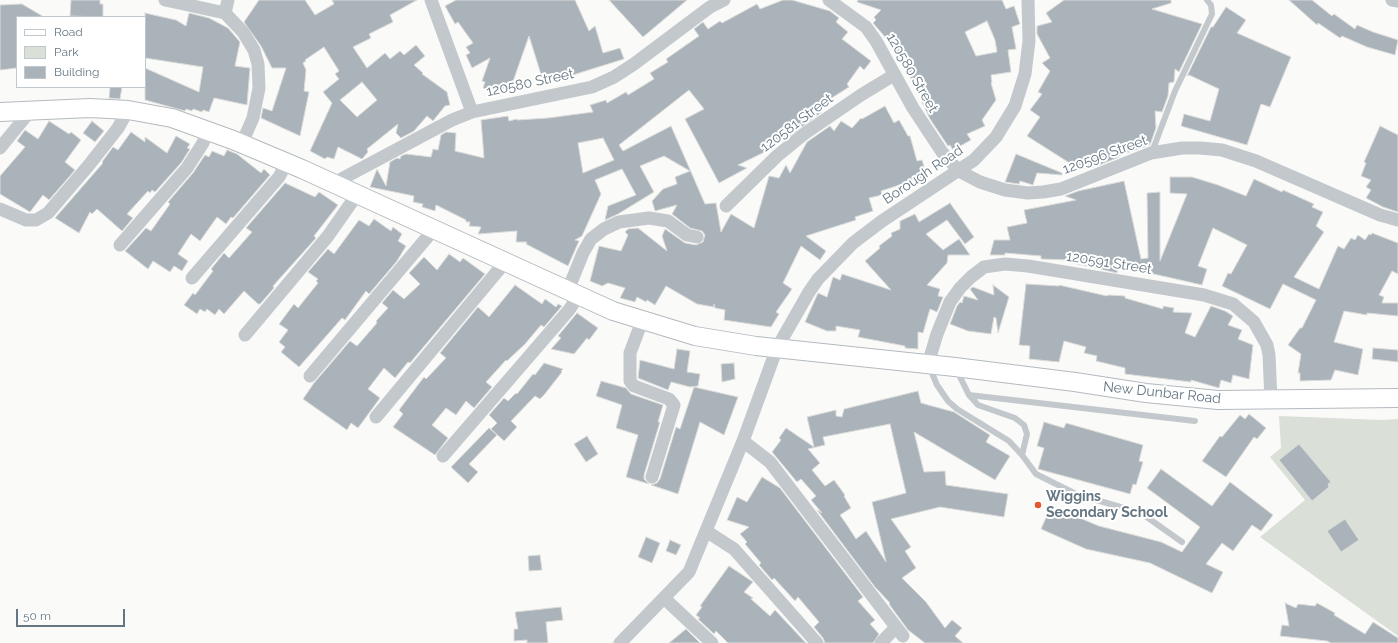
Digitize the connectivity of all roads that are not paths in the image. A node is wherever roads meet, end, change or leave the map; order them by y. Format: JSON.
{"nodes":[{"id":1,"x":165,"y":0,"type":"edge"},
{"id":2,"x":228,"y":0,"type":"edge"},
{"id":3,"x":431,"y":0,"type":"edge"},
{"id":4,"x":724,"y":0,"type":"edge"},
{"id":5,"x":829,"y":0,"type":"edge"},
{"id":6,"x":1028,"y":0,"type":"edge"},
{"id":7,"x":1207,"y":0,"type":"edge"},
{"id":8,"x":1392,"y":0,"type":"edge"},
{"id":9,"x":1398,"y":1,"type":"edge"},
{"id":10,"x":225,"y":13,"type":"junction"},
{"id":11,"x":894,"y":75,"type":"junction"},
{"id":12,"x":31,"y":110,"type":"junction"},
{"id":13,"x":128,"y":110,"type":"junction"},
{"id":14,"x":0,"y":112,"type":"edge"},
{"id":15,"x":472,"y":112,"type":"junction"},
{"id":16,"x":207,"y":131,"type":"junction"},
{"id":17,"x":242,"y":143,"type":"junction"},
{"id":18,"x":0,"y":148,"type":"edge"},
{"id":19,"x":1151,"y":153,"type":"junction"},
{"id":20,"x":287,"y":162,"type":"junction"},
{"id":21,"x":959,"y":171,"type":"junction"},
{"id":22,"x":334,"y":183,"type":"junction"},
{"id":23,"x":358,"y":193,"type":"junction"},
{"id":24,"x":726,"y":206,"type":"dead end"},
{"id":25,"x":0,"y":209,"type":"edge"},
{"id":26,"x":1398,"y":220,"type":"edge"},
{"id":27,"x":435,"y":228,"type":"junction"},
{"id":28,"x":697,"y":237,"type":"dead end"},
{"id":29,"x":120,"y":245,"type":"dead end"},
{"id":30,"x":506,"y":261,"type":"junction"},
{"id":31,"x":192,"y":278,"type":"dead end"},
{"id":32,"x":574,"y":292,"type":"junction"},
{"id":33,"x":642,"y":321,"type":"junction"},
{"id":34,"x":245,"y":335,"type":"dead end"},
{"id":35,"x":777,"y":348,"type":"junction"},
{"id":36,"x":928,"y":364,"type":"junction"},
{"id":37,"x":955,"y":367,"type":"junction"},
{"id":38,"x":310,"y":376,"type":"dead end"},
{"id":39,"x":969,"y":395,"type":"junction"},
{"id":40,"x":1398,"y":398,"type":"edge"},
{"id":41,"x":1271,"y":400,"type":"junction"},
{"id":42,"x":376,"y":417,"type":"dead end"},
{"id":43,"x":1195,"y":421,"type":"dead end"},
{"id":44,"x":743,"y":441,"type":"junction"},
{"id":45,"x":1022,"y":455,"type":"junction"},
{"id":46,"x":443,"y":456,"type":"dead end"},
{"id":47,"x":652,"y":478,"type":"dead end"},
{"id":48,"x":706,"y":531,"type":"junction"},
{"id":49,"x":1182,"y":542,"type":"dead end"},
{"id":50,"x":664,"y":598,"type":"junction"},
{"id":51,"x":620,"y":643,"type":"edge"},
{"id":52,"x":712,"y":643,"type":"edge"},
{"id":53,"x":817,"y":643,"type":"edge"},
{"id":54,"x":881,"y":643,"type":"edge"}],
"edges":[{"from":1,"to":10,"type":"street"},
{"from":2,"to":10,"type":"street"},
{"from":3,"to":15,"type":"street"},
{"from":4,"to":15,"type":"street","name":"120580 Street"},
{"from":5,"to":11,"type":"street","name":"120580 Street"},
{"from":6,"to":21,"type":"street","name":"Borough Road"},
{"from":7,"to":19,"type":"lane"},
{"from":8,"to":9,"type":"street"},
{"from":10,"to":17,"type":"street"},
{"from":11,"to":21,"type":"street","name":"120580 Street"},
{"from":11,"to":24,"type":"street","name":"120581 Street"},
{"from":12,"to":13,"type":"street","name":"New Dunbar Road"},
{"from":12,"to":14,"type":"street","name":"New Dunbar Road"},
{"from":12,"to":18,"type":"street"},
{"from":13,"to":16,"type":"street","name":"New Dunbar Road"},
{"from":13,"to":25,"type":"street"},
{"from":15,"to":22,"type":"street","name":"120580 Street"},
{"from":16,"to":17,"type":"street","name":"New Dunbar Road"},
{"from":16,"to":29,"type":"street"},
{"from":17,"to":20,"type":"street","name":"New Dunbar Road"},
{"from":19,"to":21,"type":"street","name":"120596 Street"},
{"from":19,"to":26,"type":"street","name":"120596 Street"},
{"from":20,"to":22,"type":"street","name":"New Dunbar Road"},
{"from":20,"to":31,"type":"street"},
{"from":21,"to":35,"type":"street","name":"Borough Road"},
{"from":22,"to":23,"type":"street","name":"New Dunbar Road"},
{"from":23,"to":27,"type":"street","name":"New Dunbar Road"},
{"from":23,"to":34,"type":"street"},
{"from":27,"to":30,"type":"street","name":"New Dunbar Road"},
{"from":27,"to":38,"type":"street"},
{"from":28,"to":32,"type":"street"},
{"from":30,"to":32,"type":"street","name":"New Dunbar Road"},
{"from":30,"to":42,"type":"street"},
{"from":32,"to":33,"type":"street","name":"New Dunbar Road"},
{"from":32,"to":46,"type":"street"},
{"from":33,"to":35,"type":"street","name":"New Dunbar Road"},
{"from":33,"to":47,"type":"street"},
{"from":35,"to":36,"type":"street","name":"New Dunbar Road"},
{"from":35,"to":44,"type":"street","name":"Borough Road"},
{"from":36,"to":37,"type":"street","name":"New Dunbar Road"},
{"from":36,"to":41,"type":"street","name":"120591 Street"},
{"from":36,"to":45,"type":"lane"},
{"from":37,"to":39,"type":"lane"},
{"from":37,"to":41,"type":"street","name":"New Dunbar Road"},
{"from":39,"to":43,"type":"lane"},
{"from":39,"to":45,"type":"lane"},
{"from":40,"to":41,"type":"street","name":"New Dunbar Road"},
{"from":44,"to":48,"type":"street","name":"Borough Road"},
{"from":44,"to":54,"type":"street"},
{"from":45,"to":49,"type":"lane"},
{"from":48,"to":50,"type":"street","name":"Borough Road"},
{"from":48,"to":53,"type":"street"},
{"from":50,"to":51,"type":"street","name":"Borough Road"},
{"from":50,"to":52,"type":"street"}]}
